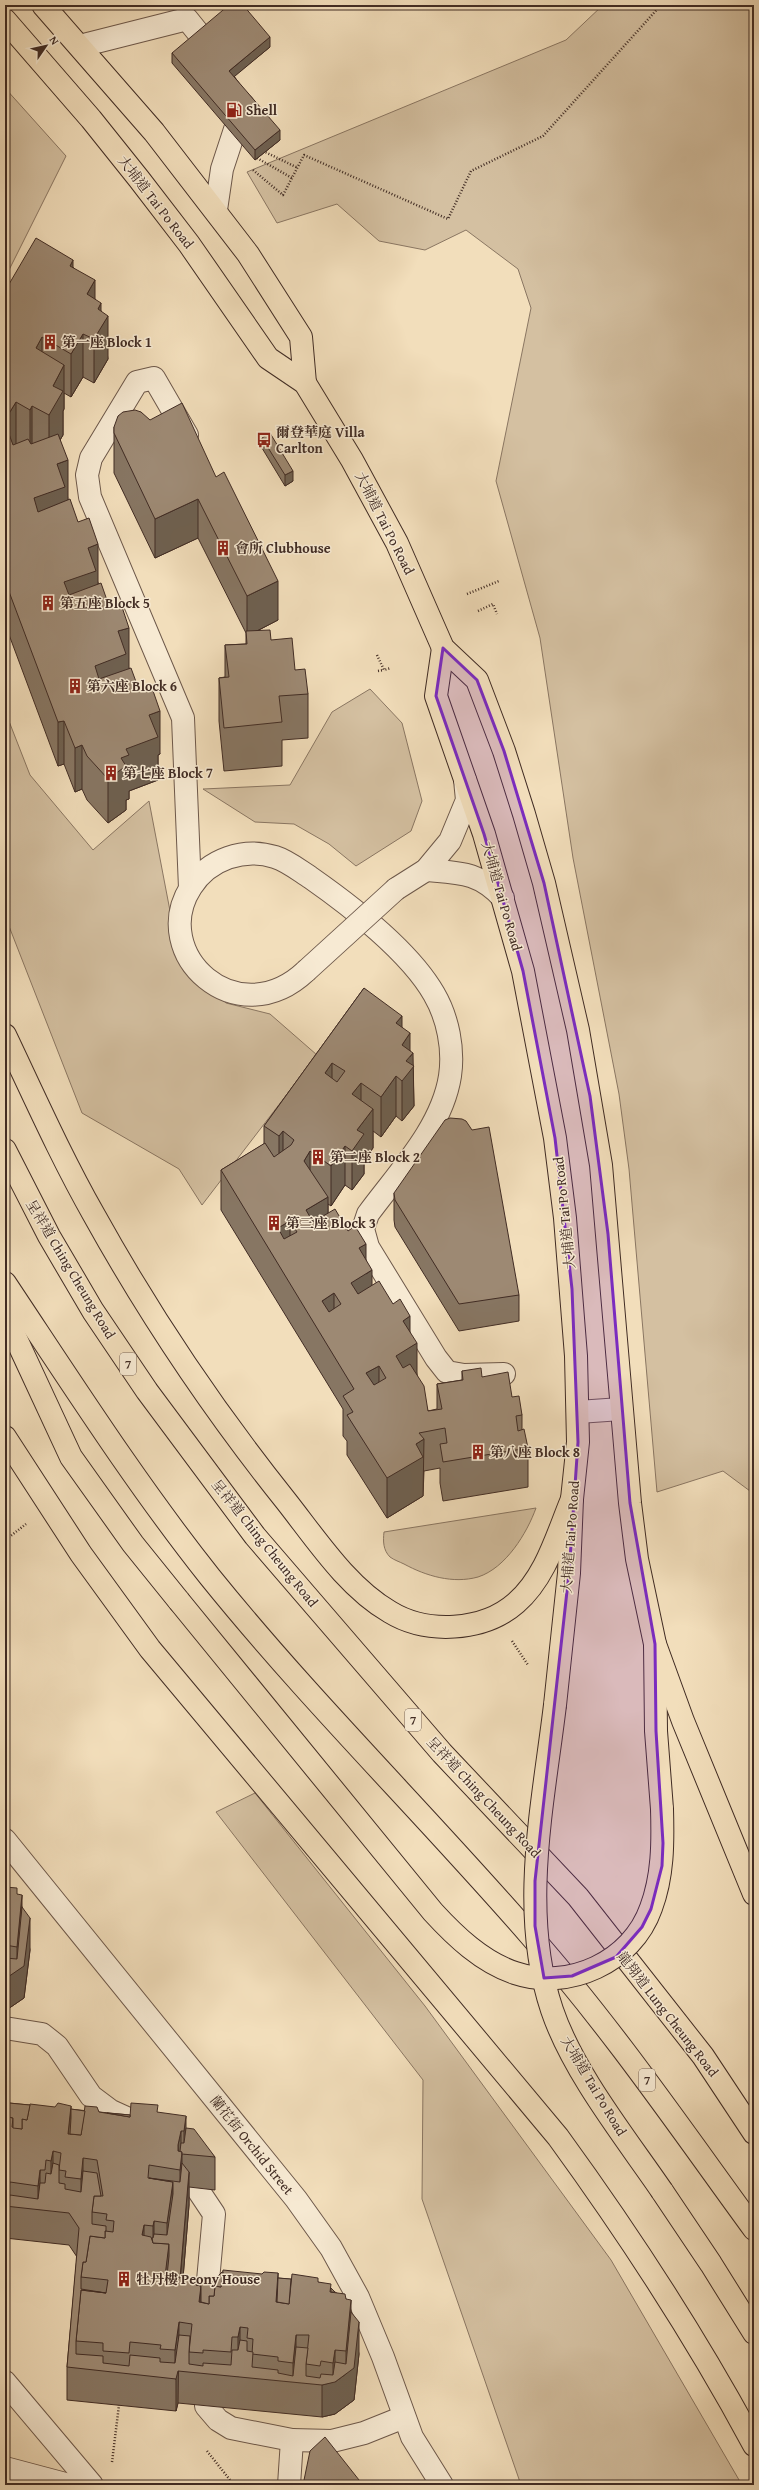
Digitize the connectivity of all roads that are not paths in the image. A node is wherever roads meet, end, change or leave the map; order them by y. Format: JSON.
{"nodes":[{"id":1,"x":43,"y":5,"type":"edge"},
{"id":2,"x":5,"y":20,"type":"edge"},
{"id":3,"x":80,"y":46,"type":"junction"},
{"id":4,"x":216,"y":210,"type":"junction"},
{"id":5,"x":305,"y":383,"type":"junction"},
{"id":6,"x":198,"y":453,"type":"edge"},
{"id":7,"x":443,"y":648,"type":"junction"},
{"id":8,"x":465,"y":778,"type":"junction"},
{"id":9,"x":426,"y":870,"type":"junction"},
{"id":10,"x":190,"y":888,"type":"junction"},
{"id":11,"x":503,"y":898,"type":"junction"},
{"id":12,"x":5,"y":1035,"type":"edge"},
{"id":13,"x":5,"y":1150,"type":"edge"},
{"id":14,"x":5,"y":1283,"type":"edge"},
{"id":15,"x":5,"y":1315,"type":"edge"},
{"id":16,"x":504,"y":1374,"type":"edge"},
{"id":17,"x":621,"y":1409,"type":"junction"},
{"id":18,"x":578,"y":1412,"type":"junction"},
{"id":19,"x":5,"y":1437,"type":"edge"},
{"id":20,"x":572,"y":1499,"type":"junction"},
{"id":21,"x":655,"y":1644,"type":"junction"},
{"id":22,"x":5,"y":1840,"type":"edge"},
{"id":23,"x":754,"y":1894,"type":"edge"},
{"id":24,"x":578,"y":1897,"type":"joint"},
{"id":25,"x":5,"y":2028,"type":"edge"},
{"id":26,"x":754,"y":2133,"type":"edge"},
{"id":27,"x":157,"y":2137,"type":"edge"},
{"id":28,"x":196,"y":2187,"type":"dead end"},
{"id":29,"x":754,"y":2229,"type":"edge"},
{"id":30,"x":204,"y":2317,"type":"edge"},
{"id":31,"x":754,"y":2333,"type":"edge"},
{"id":32,"x":5,"y":2382,"type":"edge"},
{"id":33,"x":206,"y":2406,"type":"dead end"},
{"id":34,"x":404,"y":2417,"type":"junction"},
{"id":35,"x":292,"y":2440,"type":"junction"},
{"id":36,"x":754,"y":2445,"type":"edge"},
{"id":37,"x":5,"y":2468,"type":"edge"},
{"id":38,"x":69,"y":2485,"type":"edge"},
{"id":39,"x":92,"y":2485,"type":"edge"},
{"id":40,"x":289,"y":2485,"type":"edge"},
{"id":41,"x":442,"y":2485,"type":"edge"}],
"edges":[{"from":1,"to":3,"type":"main road","name":"大埔道 Tai Po Road"},
{"from":2,"to":5,"type":"main road","name":"大埔道 Tai Po Road"},
{"from":3,"to":4,"type":"main road","name":"大埔道 Tai Po Road"},
{"from":3,"to":4,"type":"street"},
{"from":4,"to":5,"type":"main road","name":"大埔道 Tai Po Road"},
{"from":5,"to":7,"type":"main road","name":"大埔道 Tai Po Road"},
{"from":6,"to":10,"type":"street"},
{"from":7,"to":8,"type":"main road","name":"大埔道 Tai Po Road"},
{"from":7,"to":17,"type":"main road","name":"大埔道 Tai Po Road"},
{"from":8,"to":9,"type":"street"},
{"from":8,"to":11,"type":"main road","name":"大埔道 Tai Po Road"},
{"from":9,"to":10,"type":"street","bridge":true},
{"from":9,"to":11,"type":"street"},
{"from":10,"to":16,"type":"street"},
{"from":11,"to":18,"type":"main road","name":"大埔道 Tai Po Road"},
{"from":12,"to":20,"type":"main road"},
{"from":13,"to":24,"type":"main road","name":"呈祥道 Ching Cheung Road","number":"7"},
{"from":14,"to":29,"type":"main road","number":"7"},
{"from":15,"to":21,"type":"main road","bridge":true},
{"from":17,"to":18,"type":"street"},
{"from":17,"to":21,"type":"main road","name":"大埔道 Tai Po Road"},
{"from":18,"to":20,"type":"main road","name":"大埔道 Tai Po Road"},
{"from":19,"to":36,"type":"main road"},
{"from":20,"to":31,"type":"main road","name":"大埔道 Tai Po Road","bridge":true},
{"from":21,"to":23,"type":"main road","name":"大埔道 Tai Po Road"},
{"from":22,"to":34,"type":"street","name":"蘭花街 Orchid Street"},
{"from":24,"to":26,"type":"main road","name":"龍翔道 Lung Cheung Road","number":"7"},
{"from":25,"to":27,"type":"street"},
{"from":28,"to":30,"type":"street"},
{"from":32,"to":39,"type":"street"},
{"from":33,"to":35,"type":"street"},
{"from":34,"to":35,"type":"street"},
{"from":34,"to":41,"type":"street","name":"蘭花街 Orchid Street"},
{"from":35,"to":40,"type":"street"},
{"from":37,"to":38,"type":"street"}]}
